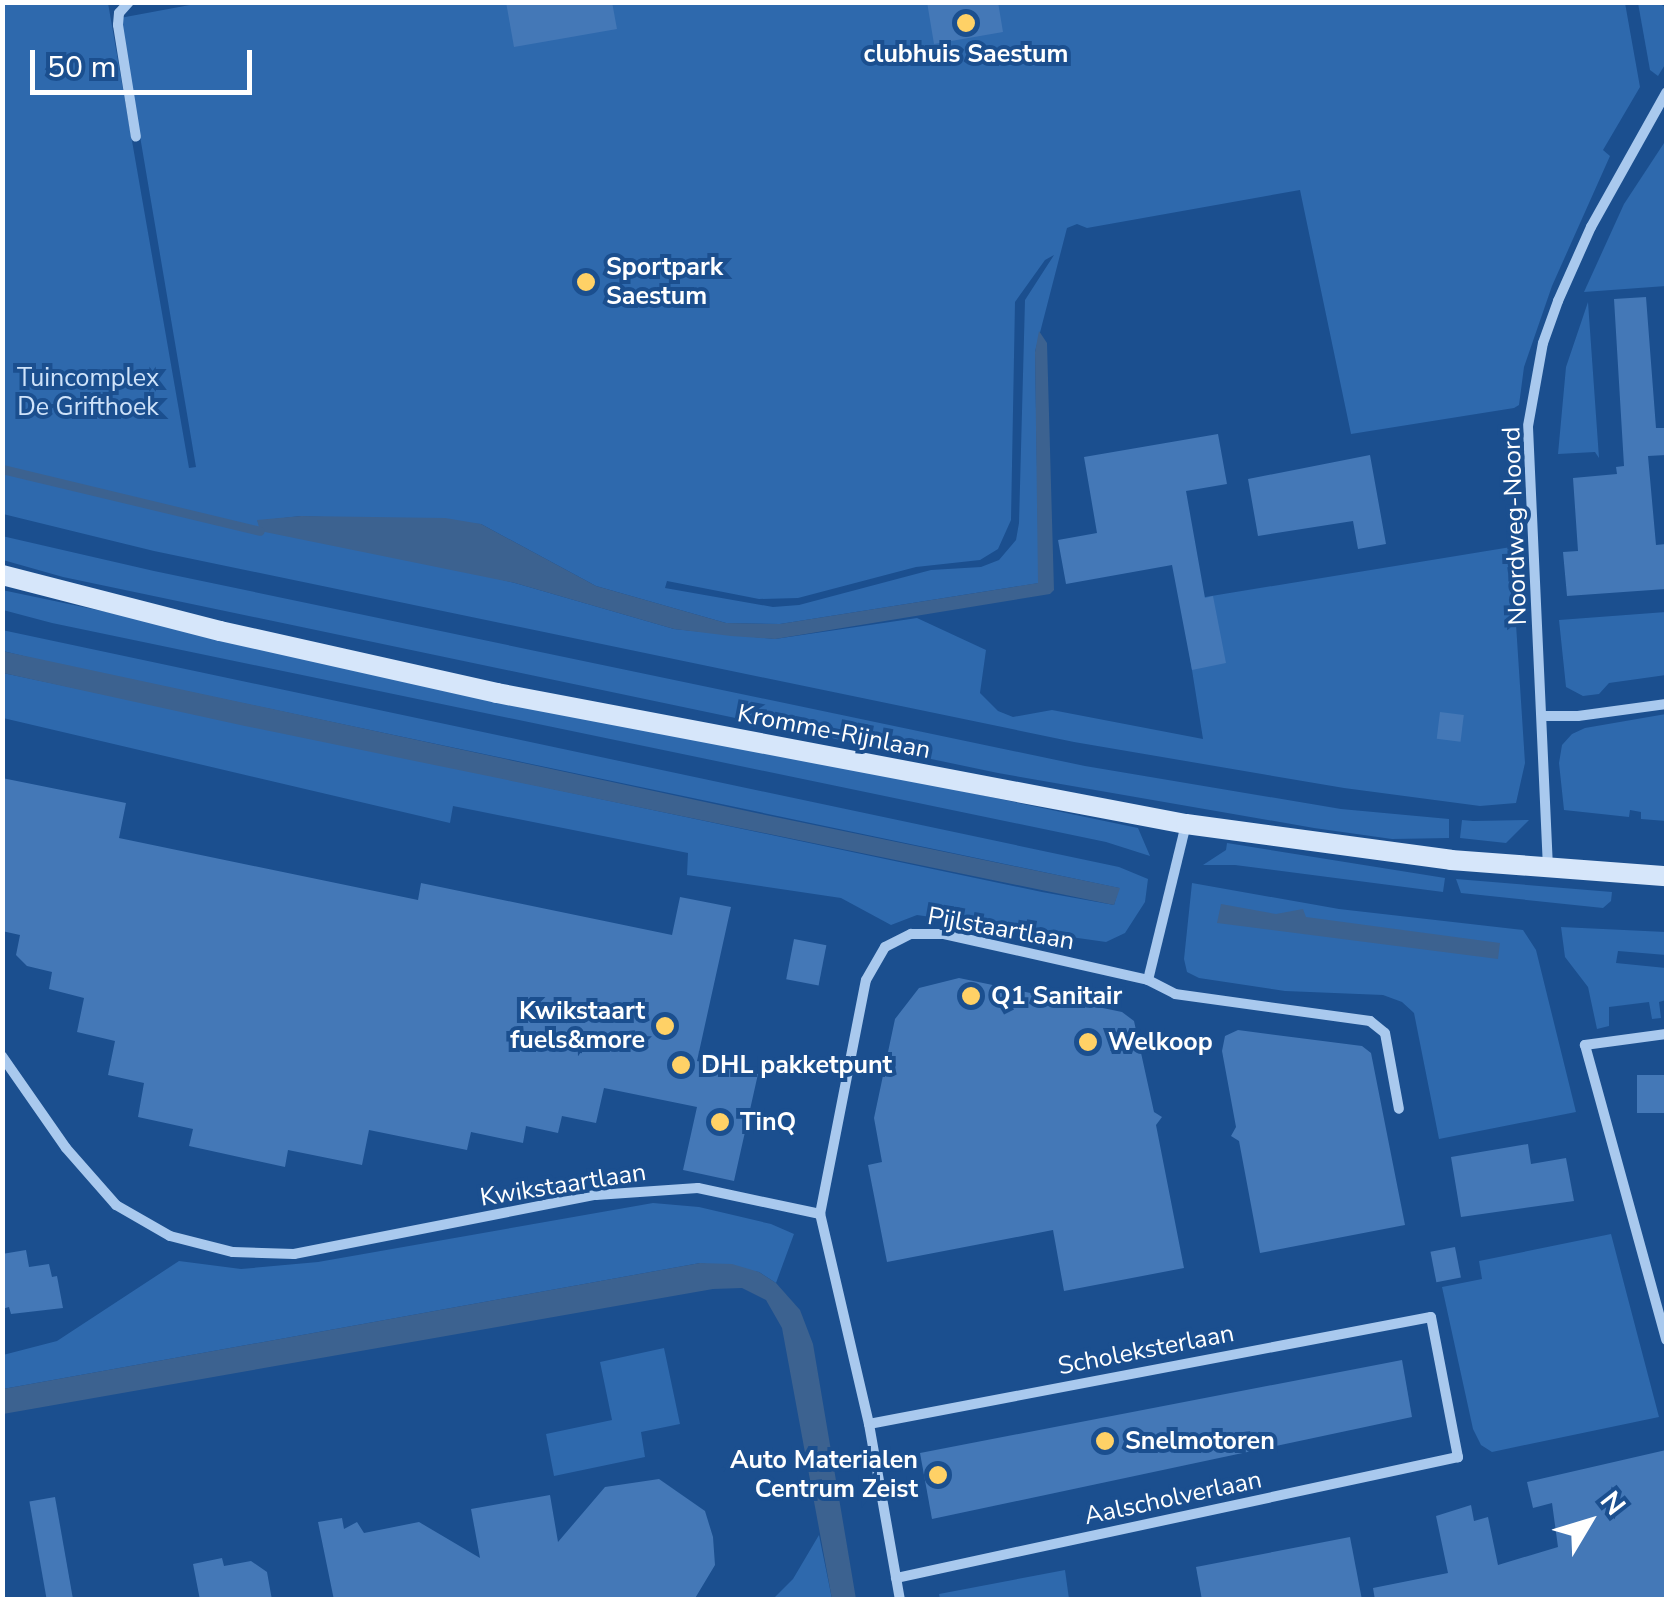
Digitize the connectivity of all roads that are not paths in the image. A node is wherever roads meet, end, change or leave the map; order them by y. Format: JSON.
{"nodes":[{"id":1,"x":130,"y":2,"type":"edge"},
{"id":2,"x":1666,"y":93,"type":"edge"},
{"id":3,"x":136,"y":136,"type":"dead end"},
{"id":4,"x":2,"y":575,"type":"edge"},
{"id":5,"x":1666,"y":704,"type":"edge"},
{"id":6,"x":1544,"y":716,"type":"junction"},
{"id":7,"x":1186,"y":824,"type":"junction"},
{"id":8,"x":1548,"y":868,"type":"junction"},
{"id":9,"x":1666,"y":876,"type":"edge"},
{"id":10,"x":1148,"y":980,"type":"junction"},
{"id":11,"x":1666,"y":1034,"type":"edge"},
{"id":12,"x":2,"y":1056,"type":"edge"},
{"id":13,"x":1398,"y":1110,"type":"dead end"},
{"id":14,"x":820,"y":1214,"type":"junction"},
{"id":15,"x":1666,"y":1340,"type":"edge"},
{"id":16,"x":869,"y":1424,"type":"junction"},
{"id":17,"x":1458,"y":1457,"type":"joint"},
{"id":18,"x":896,"y":1578,"type":"junction"},
{"id":19,"x":900,"y":1600,"type":"edge"}],
"edges":[{"from":1,"to":3,"type":"street"},
{"from":2,"to":6,"type":"street","name":"Noordweg-Noord"},
{"from":4,"to":7,"type":"street","name":"Kromme-Rijnlaan"},
{"from":5,"to":6,"type":"street"},
{"from":6,"to":8,"type":"street","name":"Noordweg-Noord"},
{"from":7,"to":8,"type":"street","name":"Kromme-Rijnlaan"},
{"from":7,"to":10,"type":"street"},
{"from":8,"to":9,"type":"street","name":"Kromme-Rijnlaan"},
{"from":10,"to":13,"type":"street","name":"Pijlstaartlaan"},
{"from":10,"to":14,"type":"street","name":"Pijlstaartlaan"},
{"from":11,"to":15,"type":"street"},
{"from":12,"to":14,"type":"street","name":"Kwikstaartlaan"},
{"from":14,"to":16,"type":"street"},
{"from":16,"to":17,"type":"street","name":"Scholeksterlaan"},
{"from":16,"to":18,"type":"street"},
{"from":17,"to":18,"type":"street","name":"Aalscholverlaan"},
{"from":18,"to":19,"type":"street"}]}
